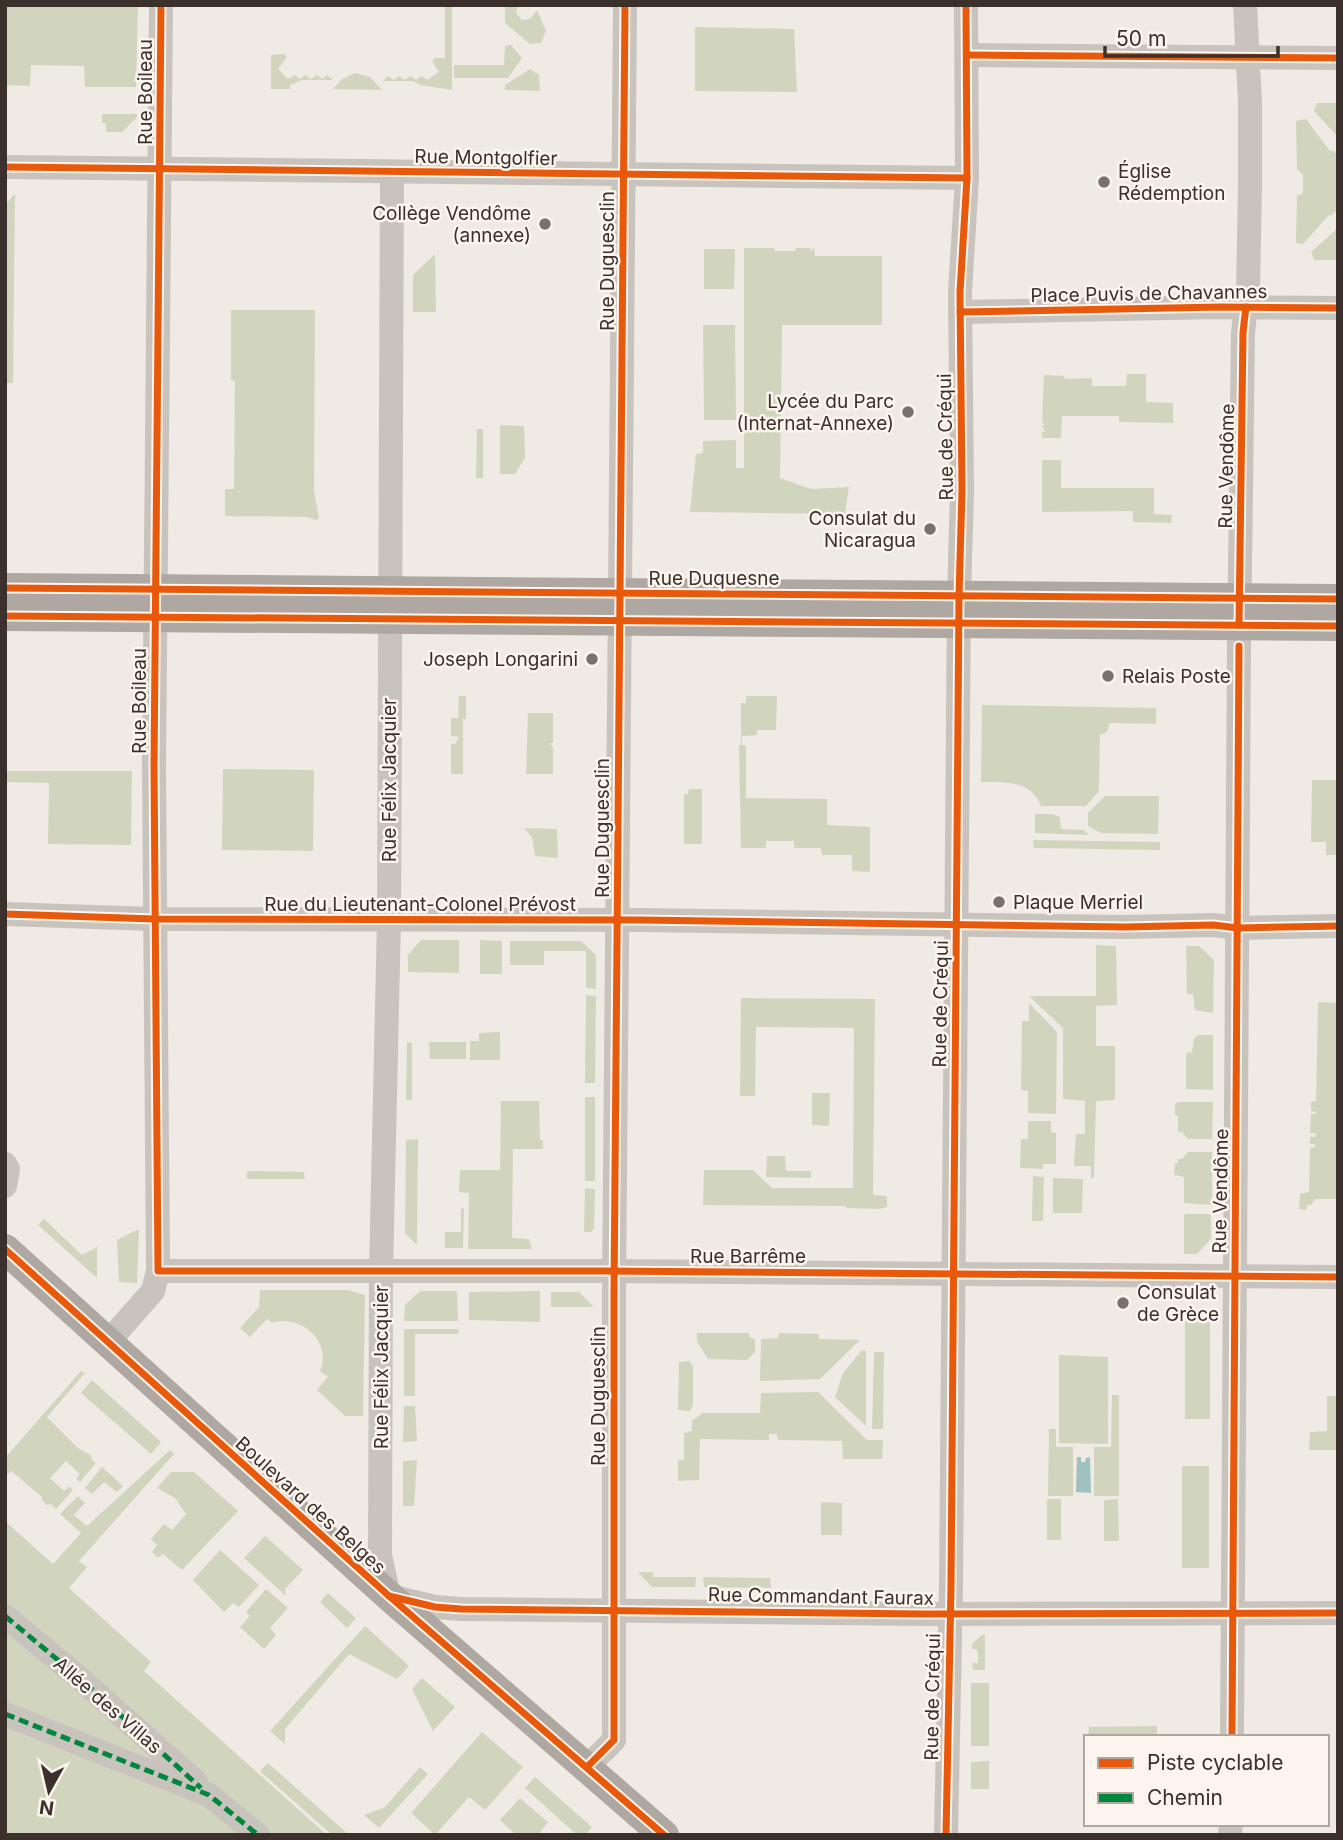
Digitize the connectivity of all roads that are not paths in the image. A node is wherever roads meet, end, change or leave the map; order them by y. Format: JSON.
{"nodes":[{"id":1,"x":161,"y":5,"type":"edge"},
{"id":2,"x":625,"y":5,"type":"edge"},
{"id":3,"x":966,"y":5,"type":"edge"},
{"id":4,"x":1245,"y":5,"type":"edge"},
{"id":5,"x":967,"y":55,"type":"junction"},
{"id":6,"x":1246,"y":58,"type":"junction"},
{"id":7,"x":1338,"y":58,"type":"edge"},
{"id":8,"x":5,"y":167,"type":"edge"},
{"id":9,"x":160,"y":169,"type":"junction"},
{"id":10,"x":392,"y":172,"type":"junction"},
{"id":11,"x":623,"y":174,"type":"junction"},
{"id":12,"x":967,"y":178,"type":"junction"},
{"id":13,"x":1246,"y":307,"type":"junction"},
{"id":14,"x":1338,"y":308,"type":"edge"},
{"id":15,"x":960,"y":312,"type":"junction"},
{"id":16,"x":5,"y":588,"type":"edge"},
{"id":17,"x":1338,"y":599,"type":"edge"},
{"id":18,"x":155,"y":604,"type":"junction"},
{"id":19,"x":389,"y":605,"type":"junction"},
{"id":20,"x":620,"y":607,"type":"junction"},
{"id":21,"x":959,"y":609,"type":"junction"},
{"id":22,"x":1239,"y":611,"type":"junction"},
{"id":23,"x":5,"y":616,"type":"edge"},
{"id":24,"x":1338,"y":626,"type":"edge"},
{"id":25,"x":5,"y":914,"type":"edge"},
{"id":26,"x":154,"y":919,"type":"junction"},
{"id":27,"x":389,"y":919,"type":"junction"},
{"id":28,"x":617,"y":920,"type":"junction"},
{"id":29,"x":957,"y":923,"type":"junction"},
{"id":30,"x":1338,"y":926,"type":"edge"},
{"id":31,"x":1238,"y":928,"type":"junction"},
{"id":32,"x":5,"y":1164,"type":"edge"},
{"id":33,"x":5,"y":1186,"type":"edge"},
{"id":34,"x":5,"y":1249,"type":"edge"},
{"id":35,"x":158,"y":1271,"type":"junction"},
{"id":36,"x":614,"y":1271,"type":"junction"},
{"id":37,"x":381,"y":1272,"type":"junction"},
{"id":38,"x":953,"y":1273,"type":"junction"},
{"id":39,"x":1235,"y":1275,"type":"junction"},
{"id":40,"x":1338,"y":1277,"type":"edge"},
{"id":41,"x":109,"y":1340,"type":"junction"},
{"id":42,"x":389,"y":1596,"type":"junction"},
{"id":43,"x":615,"y":1610,"type":"junction"},
{"id":44,"x":1232,"y":1613,"type":"junction"},
{"id":45,"x":1338,"y":1613,"type":"edge"},
{"id":46,"x":949,"y":1614,"type":"junction"},
{"id":47,"x":5,"y":1616,"type":"edge"},
{"id":48,"x":5,"y":1713,"type":"edge"},
{"id":49,"x":1231,"y":1735,"type":"edge"},
{"id":50,"x":587,"y":1767,"type":"junction"},
{"id":51,"x":209,"y":1795,"type":"junction"},
{"id":52,"x":258,"y":1835,"type":"edge"},
{"id":53,"x":664,"y":1835,"type":"edge"},
{"id":54,"x":946,"y":1835,"type":"edge"}],
"edges":[{"from":1,"to":9,"type":"street","name":"Rue Boileau"},
{"from":2,"to":11,"type":"street","name":"Rue Duguesclin"},
{"from":3,"to":5,"type":"street","name":"Rue de Créqui"},
{"from":4,"to":6,"type":"street","name":"Rue Vendôme"},
{"from":5,"to":6,"type":"street"},
{"from":5,"to":12,"type":"street","name":"Rue de Créqui"},
{"from":6,"to":7,"type":"street"},
{"from":6,"to":13,"type":"street","name":"Rue Vendôme"},
{"from":8,"to":9,"type":"street","name":"Rue Montgolfier"},
{"from":9,"to":10,"type":"street","name":"Rue Montgolfier"},
{"from":9,"to":18,"type":"street","name":"Rue Boileau"},
{"from":10,"to":11,"type":"street","name":"Rue Montgolfier"},
{"from":10,"to":19,"type":"street","name":"Rue Félix Jacquier"},
{"from":11,"to":12,"type":"street","name":"Rue Montgolfier"},
{"from":11,"to":20,"type":"street","name":"Rue Duguesclin"},
{"from":12,"to":15,"type":"street","name":"Rue de Créqui"},
{"from":13,"to":14,"type":"street","name":"Place Puvis de Chavannes"},
{"from":13,"to":15,"type":"street","name":"Place Puvis de Chavannes"},
{"from":13,"to":22,"type":"street","name":"Rue Vendôme"},
{"from":15,"to":21,"type":"street","name":"Rue de Créqui"},
{"from":16,"to":18,"type":"main road","name":"Rue Duquesne"},
{"from":17,"to":22,"type":"main road","name":"Rue Duquesne"},
{"from":18,"to":19,"type":"main road","name":"Rue Duquesne"},
{"from":18,"to":23,"type":"main road","name":"Rue Duquesne"},
{"from":18,"to":26,"type":"street","name":"Rue Boileau"},
{"from":19,"to":20,"type":"main road","name":"Rue Duquesne"},
{"from":19,"to":27,"type":"street","name":"Rue Félix Jacquier"},
{"from":20,"to":21,"type":"main road","name":"Rue Duquesne"},
{"from":20,"to":28,"type":"street","name":"Rue Duguesclin"},
{"from":21,"to":22,"type":"main road","name":"Rue Duquesne"},
{"from":21,"to":29,"type":"street","name":"Rue de Créqui"},
{"from":22,"to":24,"type":"main road","name":"Rue Duquesne"},
{"from":22,"to":31,"type":"street","name":"Rue Vendôme"},
{"from":25,"to":26,"type":"street","name":"Rue du Lieutenant-Colonel Prévost"},
{"from":26,"to":27,"type":"street","name":"Rue du Lieutenant-Colonel Prévost"},
{"from":26,"to":35,"type":"street","name":"Rue Boileau"},
{"from":27,"to":28,"type":"street","name":"Rue du Lieutenant-Colonel Prévost"},
{"from":27,"to":37,"type":"street","name":"Rue Félix Jacquier"},
{"from":28,"to":29,"type":"street","name":"Rue du Lieutenant-Colonel Prévost"},
{"from":28,"to":36,"type":"street","name":"Rue Duguesclin"},
{"from":29,"to":31,"type":"street","name":"Rue du Lieutenant-Colonel Prévost"},
{"from":29,"to":38,"type":"street","name":"Rue de Créqui"},
{"from":30,"to":31,"type":"street","name":"Rue du Lieutenant-Colonel Prévost"},
{"from":31,"to":39,"type":"street","name":"Rue Vendôme"},
{"from":32,"to":33,"type":"street"},
{"from":34,"to":41,"type":"main road","name":"Boulevard des Belges"},
{"from":35,"to":37,"type":"street","name":"Rue Barrême"},
{"from":35,"to":41,"type":"street","name":"Rue Boileau"},
{"from":36,"to":37,"type":"street","name":"Rue Barrême"},
{"from":36,"to":38,"type":"street","name":"Rue Barrême"},
{"from":36,"to":43,"type":"street","name":"Rue Duguesclin"},
{"from":37,"to":42,"type":"street","name":"Rue Félix Jacquier"},
{"from":38,"to":39,"type":"street","name":"Rue Barrême"},
{"from":38,"to":46,"type":"street","name":"Rue de Créqui"},
{"from":39,"to":40,"type":"street","name":"Rue Barrême"},
{"from":39,"to":44,"type":"street","name":"Rue Vendôme"},
{"from":41,"to":42,"type":"main road","name":"Boulevard des Belges"},
{"from":42,"to":43,"type":"street","name":"Rue Commandant Faurax"},
{"from":42,"to":50,"type":"main road","name":"Boulevard des Belges"},
{"from":43,"to":46,"type":"street","name":"Rue Commandant Faurax"},
{"from":43,"to":50,"type":"street","name":"Rue Duguesclin"},
{"from":44,"to":45,"type":"street","name":"Rue Commandant Faurax"},
{"from":44,"to":46,"type":"street","name":"Rue Commandant Faurax"},
{"from":44,"to":49,"type":"street","name":"Rue Vendôme"},
{"from":46,"to":54,"type":"street","name":"Rue de Créqui"},
{"from":47,"to":51,"type":"street","name":"Allée des Villas"},
{"from":48,"to":51,"type":"street"},
{"from":50,"to":53,"type":"main road","name":"Boulevard des Belges"},
{"from":51,"to":52,"type":"street"}]}
